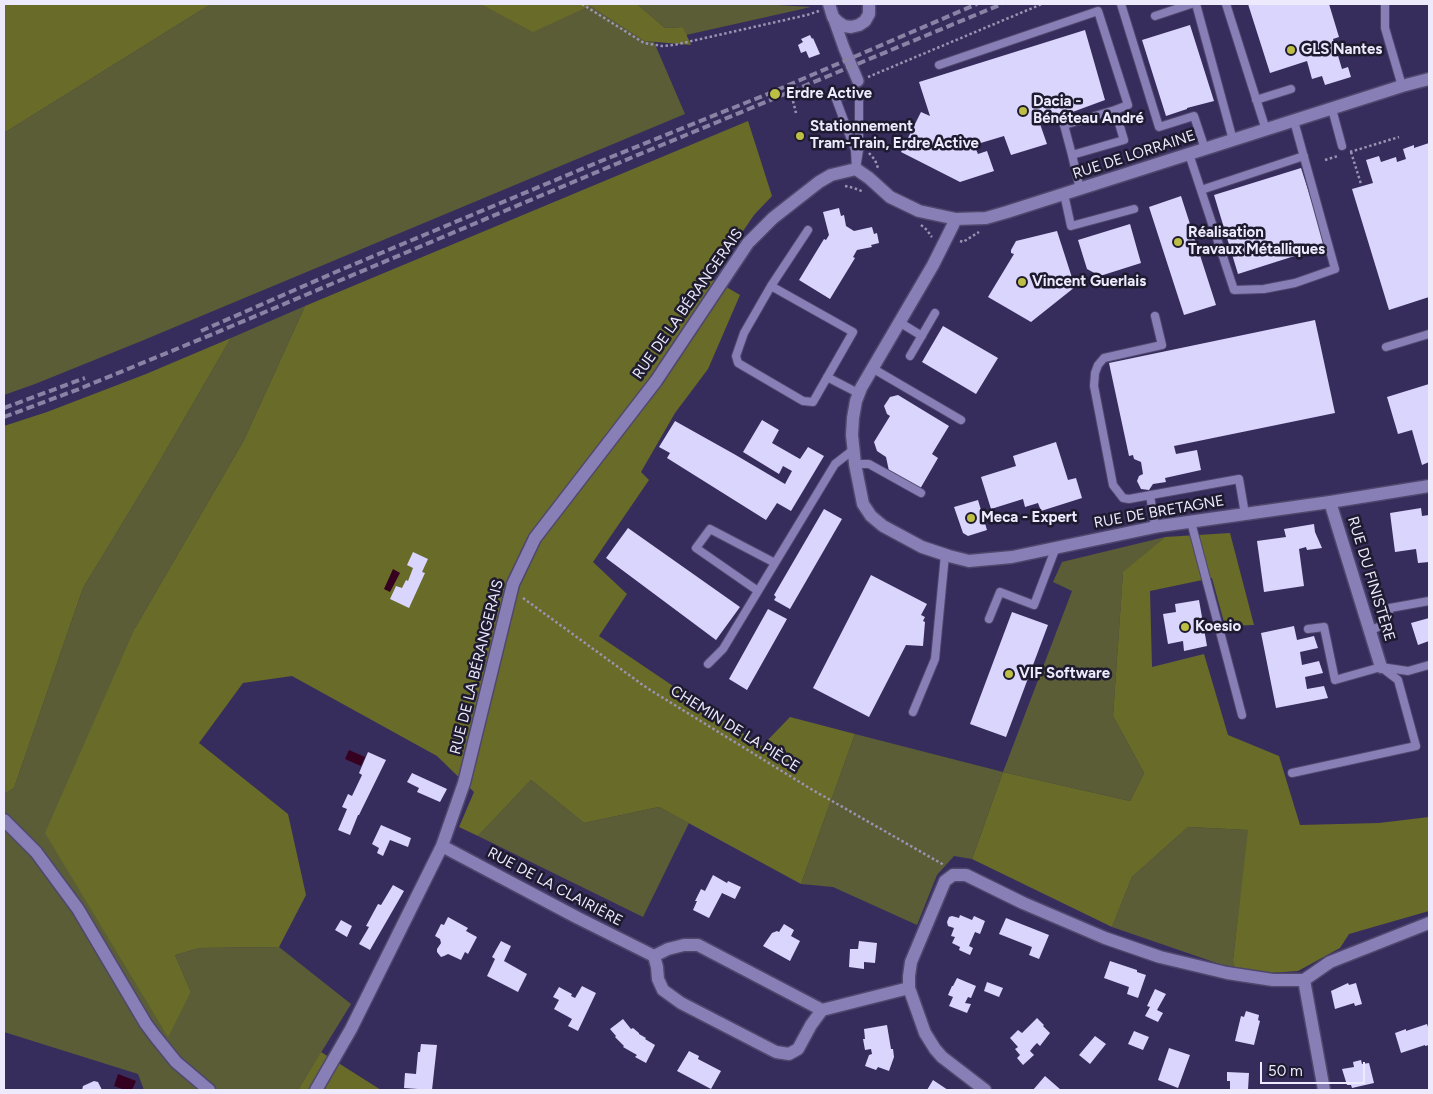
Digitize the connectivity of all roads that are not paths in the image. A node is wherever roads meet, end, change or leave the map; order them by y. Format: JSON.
{"nodes":[{"id":1,"x":870,"y":4,"type":"edge"},
{"id":2,"x":1122,"y":4,"type":"edge"},
{"id":3,"x":1191,"y":4,"type":"edge"},
{"id":4,"x":1196,"y":4,"type":"edge"},
{"id":5,"x":1226,"y":4,"type":"edge"},
{"id":6,"x":1385,"y":4,"type":"edge"},
{"id":7,"x":831,"y":8,"type":"edge"},
{"id":8,"x":1155,"y":16,"type":"dead end"},
{"id":9,"x":939,"y":65,"type":"dead end"},
{"id":10,"x":1429,"y":79,"type":"edge"},
{"id":11,"x":857,"y":81,"type":"junction"},
{"id":12,"x":1402,"y":86,"type":"junction"},
{"id":13,"x":1291,"y":88,"type":"dead end"},
{"id":14,"x":1256,"y":100,"type":"junction"},
{"id":15,"x":1332,"y":109,"type":"junction"},
{"id":16,"x":1115,"y":110,"type":"junction"},
{"id":17,"x":1294,"y":121,"type":"junction"},
{"id":18,"x":1266,"y":130,"type":"junction"},
{"id":19,"x":1234,"y":140,"type":"junction"},
{"id":20,"x":1342,"y":146,"type":"dead end"},
{"id":21,"x":1205,"y":149,"type":"junction"},
{"id":22,"x":1189,"y":154,"type":"junction"},
{"id":23,"x":1072,"y":155,"type":"junction"},
{"id":24,"x":1304,"y":156,"type":"junction"},
{"id":25,"x":856,"y":169,"type":"junction"},
{"id":26,"x":1080,"y":189,"type":"junction"},
{"id":27,"x":1201,"y":190,"type":"junction"},
{"id":28,"x":1064,"y":194,"type":"junction"},
{"id":29,"x":1134,"y":209,"type":"dead end"},
{"id":30,"x":956,"y":219,"type":"junction"},
{"id":31,"x":808,"y":230,"type":"dead end"},
{"id":32,"x":771,"y":286,"type":"junction"},
{"id":33,"x":936,"y":313,"type":"dead end"},
{"id":34,"x":1155,"y":316,"type":"dead end"},
{"id":35,"x":899,"y":322,"type":"junction"},
{"id":36,"x":1429,"y":334,"type":"edge"},
{"id":37,"x":922,"y":336,"type":"junction"},
{"id":38,"x":1386,"y":347,"type":"dead end"},
{"id":39,"x":910,"y":356,"type":"dead end"},
{"id":40,"x":872,"y":368,"type":"junction"},
{"id":41,"x":828,"y":376,"type":"junction"},
{"id":42,"x":858,"y":393,"type":"junction"},
{"id":43,"x":961,"y":420,"type":"dead end"},
{"id":44,"x":853,"y":450,"type":"junction"},
{"id":45,"x":855,"y":464,"type":"junction"},
{"id":46,"x":1429,"y":486,"type":"edge"},
{"id":47,"x":921,"y":493,"type":"dead end"},
{"id":48,"x":1150,"y":495,"type":"junction"},
{"id":49,"x":1330,"y":502,"type":"junction"},
{"id":50,"x":1245,"y":514,"type":"junction"},
{"id":51,"x":1191,"y":522,"type":"junction"},
{"id":52,"x":1155,"y":527,"type":"junction"},
{"id":53,"x":1056,"y":547,"type":"junction"},
{"id":54,"x":945,"y":555,"type":"junction"},
{"id":55,"x":775,"y":563,"type":"junction"},
{"id":56,"x":758,"y":591,"type":"junction"},
{"id":57,"x":1429,"y":601,"type":"edge"},
{"id":58,"x":989,"y":620,"type":"dead end"},
{"id":59,"x":1308,"y":629,"type":"dead end"},
{"id":60,"x":1370,"y":631,"type":"junction"},
{"id":61,"x":708,"y":664,"type":"dead end"},
{"id":62,"x":1429,"y":665,"type":"edge"},
{"id":63,"x":1381,"y":666,"type":"junction"},
{"id":64,"x":913,"y":712,"type":"dead end"},
{"id":65,"x":1242,"y":715,"type":"dead end"},
{"id":66,"x":1292,"y":773,"type":"dead end"},
{"id":67,"x":4,"y":820,"type":"edge"},
{"id":68,"x":442,"y":846,"type":"junction"},
{"id":69,"x":1429,"y":923,"type":"edge"},
{"id":70,"x":654,"y":956,"type":"junction"},
{"id":71,"x":1304,"y":980,"type":"junction"},
{"id":72,"x":909,"y":988,"type":"junction"},
{"id":73,"x":822,"y":1010,"type":"junction"},
{"id":74,"x":209,"y":1090,"type":"edge"},
{"id":75,"x":316,"y":1090,"type":"edge"},
{"id":76,"x":985,"y":1090,"type":"edge"},
{"id":77,"x":1324,"y":1090,"type":"edge"}],
"edges":[{"from":1,"to":7,"type":"street"},
{"from":2,"to":21,"type":"lane"},
{"from":3,"to":8,"type":"lane"},
{"from":4,"to":19,"type":"lane"},
{"from":5,"to":14,"type":"lane"},
{"from":6,"to":12,"type":"lane"},
{"from":7,"to":11,"type":"street"},
{"from":9,"to":16,"type":"lane"},
{"from":10,"to":12,"type":"street","name":"RUE DE LORRAINE"},
{"from":11,"to":25,"type":"lane"},
{"from":11,"to":25,"type":"lane"},
{"from":12,"to":15,"type":"street","name":"RUE DE LORRAINE"},
{"from":13,"to":14,"type":"lane"},
{"from":14,"to":18,"type":"lane"},
{"from":15,"to":17,"type":"street","name":"RUE DE LORRAINE"},
{"from":15,"to":20,"type":"lane"},
{"from":16,"to":23,"type":"lane"},
{"from":16,"to":23,"type":"lane"},
{"from":17,"to":18,"type":"street","name":"RUE DE LORRAINE"},
{"from":17,"to":24,"type":"lane"},
{"from":18,"to":19,"type":"street","name":"RUE DE LORRAINE"},
{"from":19,"to":21,"type":"street","name":"RUE DE LORRAINE"},
{"from":21,"to":22,"type":"street","name":"RUE DE LORRAINE"},
{"from":22,"to":26,"type":"street","name":"RUE DE LORRAINE"},
{"from":22,"to":27,"type":"lane"},
{"from":23,"to":26,"type":"lane"},
{"from":24,"to":27,"type":"lane"},
{"from":24,"to":27,"type":"lane"},
{"from":25,"to":30,"type":"street","name":"RUE DE LORRAINE"},
{"from":25,"to":68,"type":"street","name":"RUE DE LA BÉRANGERAIS"},
{"from":26,"to":28,"type":"street","name":"RUE DE LORRAINE"},
{"from":28,"to":29,"type":"lane"},
{"from":28,"to":30,"type":"street","name":"RUE DE LORRAINE"},
{"from":30,"to":35,"type":"street","name":"RUE DE BRETAGNE"},
{"from":31,"to":32,"type":"lane"},
{"from":32,"to":41,"type":"lane"},
{"from":32,"to":41,"type":"lane"},
{"from":33,"to":37,"type":"lane"},
{"from":34,"to":48,"type":"lane"},
{"from":35,"to":37,"type":"lane"},
{"from":35,"to":40,"type":"street","name":"RUE DE BRETAGNE"},
{"from":36,"to":38,"type":"lane"},
{"from":37,"to":39,"type":"lane"},
{"from":40,"to":42,"type":"street","name":"RUE DE BRETAGNE"},
{"from":40,"to":43,"type":"lane"},
{"from":41,"to":42,"type":"lane"},
{"from":42,"to":44,"type":"street","name":"RUE DE BRETAGNE"},
{"from":44,"to":45,"type":"street","name":"RUE DE BRETAGNE"},
{"from":44,"to":55,"type":"lane"},
{"from":45,"to":47,"type":"lane"},
{"from":45,"to":54,"type":"street","name":"RUE DE BRETAGNE"},
{"from":46,"to":49,"type":"street","name":"RUE DE BRETAGNE"},
{"from":48,"to":50,"type":"lane"},
{"from":48,"to":52,"type":"lane"},
{"from":49,"to":50,"type":"street","name":"RUE DE BRETAGNE"},
{"from":49,"to":60,"type":"street","name":"RUE DU FINISTÈRE"},
{"from":50,"to":51,"type":"street","name":"RUE DE BRETAGNE"},
{"from":51,"to":52,"type":"street","name":"RUE DE BRETAGNE"},
{"from":51,"to":65,"type":"lane"},
{"from":52,"to":53,"type":"street","name":"RUE DE BRETAGNE"},
{"from":53,"to":54,"type":"street","name":"RUE DE BRETAGNE"},
{"from":53,"to":58,"type":"lane"},
{"from":54,"to":64,"type":"lane"},
{"from":55,"to":56,"type":"lane"},
{"from":55,"to":56,"type":"lane"},
{"from":56,"to":61,"type":"lane"},
{"from":57,"to":60,"type":"lane"},
{"from":59,"to":63,"type":"lane"},
{"from":60,"to":63,"type":"street","name":"RUE DU FINISTÈRE"},
{"from":62,"to":63,"type":"lane"},
{"from":63,"to":66,"type":"lane"},
{"from":67,"to":74,"type":"street"},
{"from":68,"to":70,"type":"street","name":"RUE DE LA CLAIRIÈRE"},
{"from":68,"to":75,"type":"street","name":"RUE DE LA BÉRANGERAIS"},
{"from":69,"to":71,"type":"street"},
{"from":70,"to":73,"type":"street"},
{"from":70,"to":73,"type":"street"},
{"from":71,"to":72,"type":"street"},
{"from":71,"to":77,"type":"street"},
{"from":72,"to":73,"type":"street"},
{"from":72,"to":76,"type":"street"}]}
